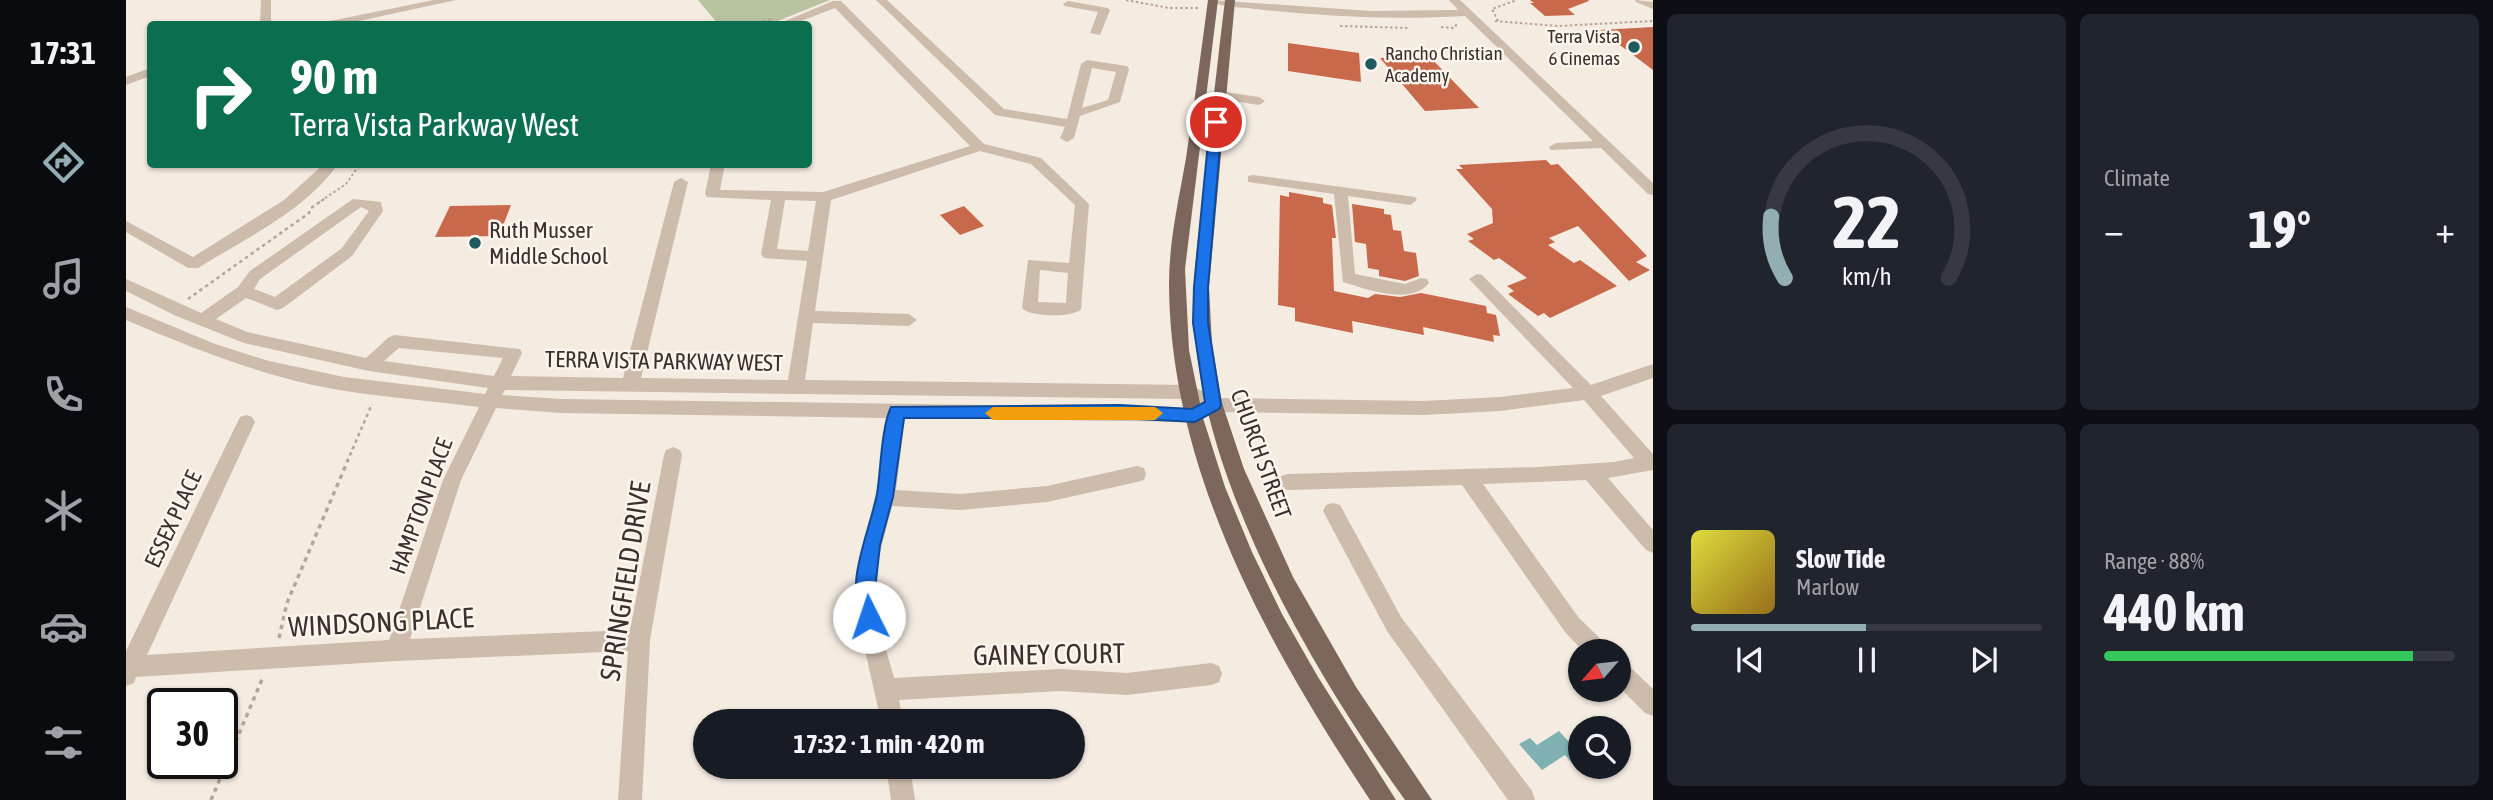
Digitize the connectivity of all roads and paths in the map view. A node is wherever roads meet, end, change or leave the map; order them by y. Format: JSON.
{"nodes":[{"id":1,"x":265,"y":0,"type":"edge"},
{"id":2,"x":451,"y":0,"type":"edge"},
{"id":3,"x":881,"y":0,"type":"edge"},
{"id":4,"x":1126,"y":0,"type":"edge"},
{"id":5,"x":1454,"y":0,"type":"edge"},
{"id":6,"x":1517,"y":0,"type":"edge"},
{"id":7,"x":1640,"y":0,"type":"edge"},
{"id":8,"x":432,"y":2,"type":"edge"},
{"id":9,"x":1217,"y":2,"type":"edge"},
{"id":10,"x":1068,"y":4,"type":"dead end"},
{"id":11,"x":1653,"y":6,"type":"edge"},
{"id":12,"x":1466,"y":13,"type":"junction"},
{"id":13,"x":266,"y":21,"type":"edge"},
{"id":14,"x":344,"y":21,"type":"edge"},
{"id":15,"x":792,"y":21,"type":"edge"},
{"id":16,"x":1653,"y":21,"type":"edge"},
{"id":17,"x":1097,"y":33,"type":"dead end"},
{"id":18,"x":147,"y":73,"type":"edge"},
{"id":19,"x":126,"y":81,"type":"edge"},
{"id":20,"x":1219,"y":95,"type":"junction"},
{"id":21,"x":1259,"y":101,"type":"dead end"},
{"id":22,"x":1073,"y":119,"type":"junction"},
{"id":23,"x":1067,"y":138,"type":"dead end"},
{"id":24,"x":1603,"y":144,"type":"junction"},
{"id":25,"x":979,"y":147,"type":"junction"},
{"id":26,"x":1556,"y":147,"type":"dead end"},
{"id":27,"x":330,"y":168,"type":"edge"},
{"id":28,"x":357,"y":168,"type":"edge"},
{"id":29,"x":717,"y":168,"type":"edge"},
{"id":30,"x":1253,"y":179,"type":"dead end"},
{"id":31,"x":681,"y":182,"type":"dead end"},
{"id":32,"x":1341,"y":191,"type":"junction"},
{"id":33,"x":1653,"y":191,"type":"edge"},
{"id":34,"x":779,"y":195,"type":"junction"},
{"id":35,"x":824,"y":197,"type":"junction"},
{"id":36,"x":1410,"y":200,"type":"dead end"},
{"id":37,"x":126,"y":226,"type":"edge"},
{"id":38,"x":814,"y":256,"type":"junction"},
{"id":39,"x":1076,"y":269,"type":"dead end"},
{"id":40,"x":1477,"y":279,"type":"dead end"},
{"id":41,"x":1421,"y":283,"type":"dead end"},
{"id":42,"x":126,"y":284,"type":"edge"},
{"id":43,"x":244,"y":291,"type":"junction"},
{"id":44,"x":188,"y":299,"type":"dead end"},
{"id":45,"x":126,"y":313,"type":"edge"},
{"id":46,"x":805,"y":317,"type":"junction"},
{"id":47,"x":203,"y":320,"type":"junction"},
{"id":48,"x":909,"y":320,"type":"dead end"},
{"id":49,"x":369,"y":365,"type":"junction"},
{"id":50,"x":1653,"y":371,"type":"edge"},
{"id":51,"x":499,"y":383,"type":"junction"},
{"id":52,"x":630,"y":386,"type":"junction"},
{"id":53,"x":795,"y":388,"type":"junction"},
{"id":54,"x":1190,"y":392,"type":"junction"},
{"id":55,"x":1588,"y":393,"type":"junction"},
{"id":56,"x":373,"y":401,"type":"dead end"},
{"id":57,"x":490,"y":401,"type":"junction"},
{"id":58,"x":1204,"y":410,"type":"junction"},
{"id":59,"x":897,"y":412,"type":"junction"},
{"id":60,"x":246,"y":422,"type":"dead end"},
{"id":61,"x":673,"y":456,"type":"dead end"},
{"id":62,"x":1651,"y":462,"type":"edge"},
{"id":63,"x":1591,"y":472,"type":"junction"},
{"id":64,"x":1137,"y":474,"type":"dead end"},
{"id":65,"x":1468,"y":478,"type":"junction"},
{"id":66,"x":1288,"y":482,"type":"dead end"},
{"id":67,"x":885,"y":497,"type":"junction"},
{"id":68,"x":1333,"y":511,"type":"dead end"},
{"id":69,"x":1653,"y":544,"type":"edge"},
{"id":70,"x":1586,"y":639,"type":"edge"},
{"id":71,"x":278,"y":640,"type":"dead end"},
{"id":72,"x":639,"y":640,"type":"junction"},
{"id":73,"x":396,"y":650,"type":"junction"},
{"id":74,"x":127,"y":669,"type":"edge"},
{"id":75,"x":1211,"y":674,"type":"dead end"},
{"id":76,"x":262,"y":679,"type":"dead end"},
{"id":77,"x":1631,"y":683,"type":"edge"},
{"id":78,"x":888,"y":689,"type":"junction"},
{"id":79,"x":1653,"y":705,"type":"edge"},
{"id":80,"x":890,"y":709,"type":"edge"},
{"id":81,"x":900,"y":779,"type":"edge"},
{"id":82,"x":211,"y":800,"type":"edge"},
{"id":83,"x":630,"y":800,"type":"edge"},
{"id":84,"x":903,"y":800,"type":"edge"},
{"id":85,"x":1384,"y":800,"type":"edge"},
{"id":86,"x":1420,"y":800,"type":"edge"},
{"id":87,"x":1523,"y":800,"type":"edge"}],
"edges":[{"from":1,"to":13,"type":"street"},
{"from":2,"to":8,"type":"street"},
{"from":3,"to":22,"type":"street"},
{"from":4,"to":9,"type":"path"},
{"from":5,"to":12,"type":"street"},
{"from":6,"to":16,"type":"path"},
{"from":7,"to":11,"type":"street"},
{"from":8,"to":14,"type":"street"},
{"from":9,"to":12,"type":"street"},
{"from":9,"to":20,"type":"main road","name":"CHURCH STREET"},
{"from":9,"to":54,"type":"main road","name":"CHURCH STREET"},
{"from":10,"to":17,"type":"street"},
{"from":12,"to":24,"type":"street"},
{"from":15,"to":25,"type":"street"},
{"from":18,"to":19,"type":"street"},
{"from":20,"to":21,"type":"street"},
{"from":20,"to":58,"type":"main road","name":"CHURCH STREET"},
{"from":22,"to":22,"type":"street"},
{"from":22,"to":23,"type":"street"},
{"from":24,"to":26,"type":"street"},
{"from":24,"to":33,"type":"street"},
{"from":25,"to":35,"type":"street"},
{"from":25,"to":39,"type":"street"},
{"from":27,"to":37,"type":"street"},
{"from":28,"to":44,"type":"path"},
{"from":29,"to":34,"type":"street"},
{"from":30,"to":32,"type":"street"},
{"from":31,"to":52,"type":"street"},
{"from":32,"to":36,"type":"street"},
{"from":32,"to":41,"type":"street"},
{"from":34,"to":35,"type":"street"},
{"from":34,"to":38,"type":"street"},
{"from":35,"to":38,"type":"street"},
{"from":38,"to":46,"type":"street"},
{"from":40,"to":55,"type":"street"},
{"from":42,"to":47,"type":"street","name":"TERRA VISTA PARKWAY WEST"},
{"from":43,"to":43,"type":"street"},
{"from":43,"to":47,"type":"street"},
{"from":45,"to":57,"type":"street","name":"TERRA VISTA PARKWAY WEST"},
{"from":46,"to":48,"type":"street"},
{"from":46,"to":53,"type":"street"},
{"from":47,"to":49,"type":"street","name":"TERRA VISTA PARKWAY WEST"},
{"from":49,"to":51,"type":"street","name":"TERRA VISTA PARKWAY WEST"},
{"from":49,"to":51,"type":"street","name":"HAMPTON PLACE"},
{"from":50,"to":55,"type":"street","name":"TERRA VISTA PARKWAY WEST"},
{"from":51,"to":52,"type":"street","name":"TERRA VISTA PARKWAY WEST"},
{"from":51,"to":57,"type":"street","name":"HAMPTON PLACE"},
{"from":52,"to":53,"type":"street","name":"TERRA VISTA PARKWAY WEST"},
{"from":53,"to":54,"type":"street","name":"TERRA VISTA PARKWAY WEST"},
{"from":54,"to":58,"type":"main road","name":"CHURCH STREET"},
{"from":55,"to":58,"type":"street","name":"TERRA VISTA PARKWAY WEST"},
{"from":55,"to":62,"type":"street"},
{"from":56,"to":71,"type":"path"},
{"from":57,"to":59,"type":"street","name":"TERRA VISTA PARKWAY WEST"},
{"from":57,"to":73,"type":"street","name":"HAMPTON PLACE"},
{"from":58,"to":59,"type":"street","name":"TERRA VISTA PARKWAY WEST"},
{"from":58,"to":85,"type":"main road","name":"CHURCH STREET"},
{"from":58,"to":86,"type":"main road","name":"CHURCH STREET"},
{"from":59,"to":67,"type":"street"},
{"from":60,"to":74,"type":"street","name":"ESSEX PLACE"},
{"from":61,"to":72,"type":"street","name":"SPRINGFIELD DRIVE"},
{"from":62,"to":63,"type":"street"},
{"from":63,"to":65,"type":"street"},
{"from":63,"to":69,"type":"street"},
{"from":64,"to":67,"type":"street"},
{"from":65,"to":66,"type":"street"},
{"from":65,"to":70,"type":"street"},
{"from":67,"to":78,"type":"street"},
{"from":68,"to":87,"type":"street"},
{"from":72,"to":73,"type":"street","name":"WINDSONG PLACE"},
{"from":72,"to":83,"type":"street","name":"SPRINGFIELD DRIVE"},
{"from":73,"to":74,"type":"street","name":"WINDSONG PLACE"},
{"from":75,"to":78,"type":"street","name":"GAINEY COURT"},
{"from":76,"to":82,"type":"path"},
{"from":77,"to":79,"type":"street"},
{"from":78,"to":80,"type":"street"},
{"from":81,"to":84,"type":"street"}]}
